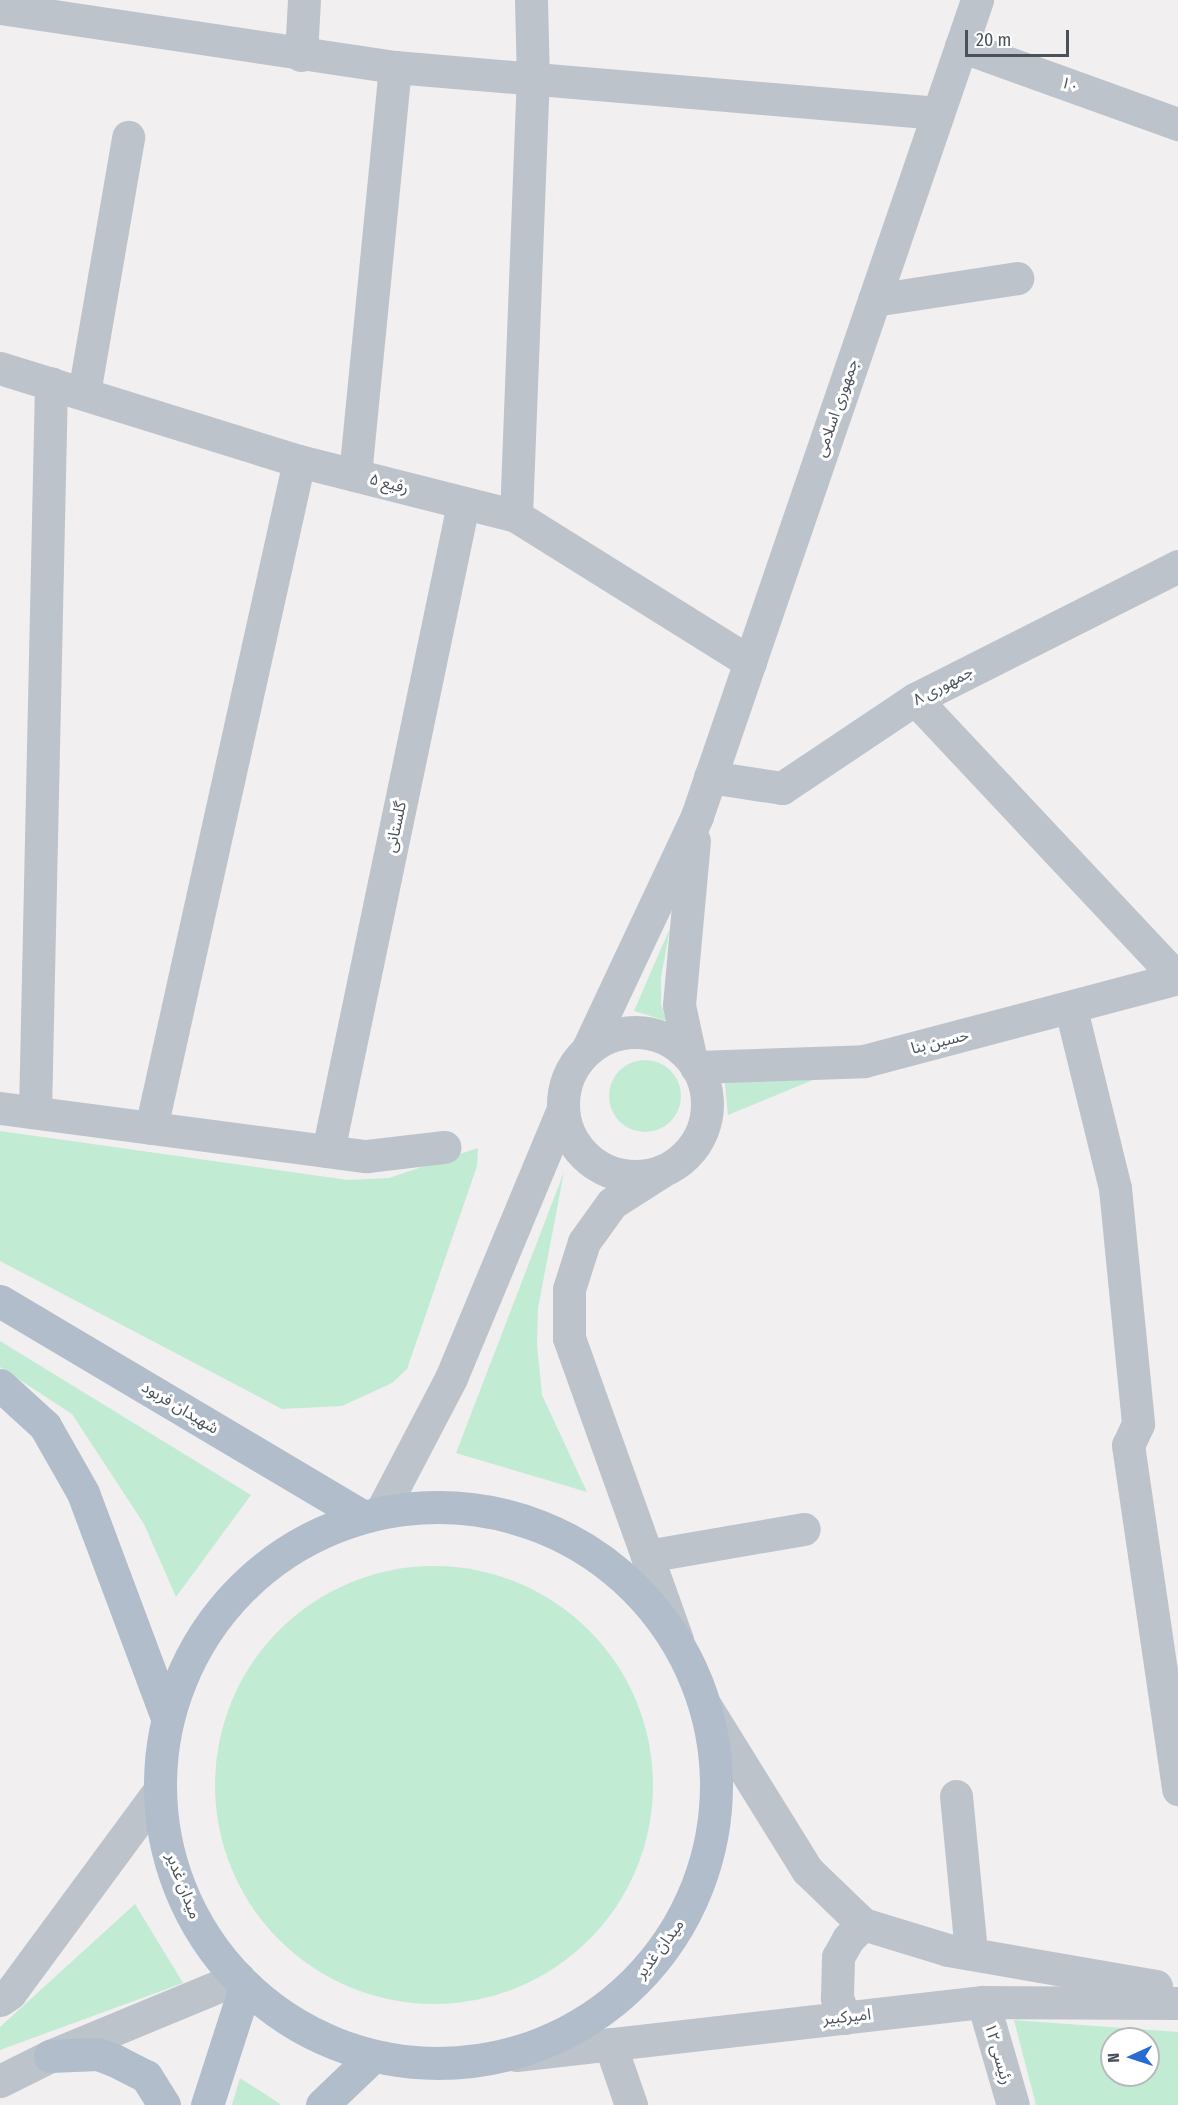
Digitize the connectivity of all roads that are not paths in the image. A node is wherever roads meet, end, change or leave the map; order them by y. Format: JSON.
{"nodes":[{"id":1,"x":304,"y":0,"type":"edge"},
{"id":2,"x":531,"y":0,"type":"edge"},
{"id":3,"x":977,"y":0,"type":"edge"},
{"id":4,"x":0,"y":8,"type":"edge"},
{"id":5,"x":75,"y":10,"type":"edge"},
{"id":6,"x":961,"y":46,"type":"junction"},
{"id":7,"x":301,"y":55,"type":"junction"},
{"id":8,"x":396,"y":67,"type":"junction"},
{"id":9,"x":533,"y":81,"type":"junction"},
{"id":10,"x":938,"y":113,"type":"junction"},
{"id":11,"x":1178,"y":124,"type":"edge"},
{"id":12,"x":128,"y":137,"type":"dead end"},
{"id":13,"x":1017,"y":278,"type":"dead end"},
{"id":14,"x":874,"y":300,"type":"junction"},
{"id":15,"x":0,"y":368,"type":"edge"},
{"id":16,"x":51,"y":383,"type":"junction"},
{"id":17,"x":84,"y":393,"type":"junction"},
{"id":18,"x":299,"y":460,"type":"junction"},
{"id":19,"x":355,"y":475,"type":"junction"},
{"id":20,"x":463,"y":504,"type":"junction"},
{"id":21,"x":516,"y":516,"type":"junction"},
{"id":22,"x":1178,"y":566,"type":"edge"},
{"id":23,"x":750,"y":662,"type":"junction"},
{"id":24,"x":915,"y":699,"type":"junction"},
{"id":25,"x":710,"y":777,"type":"junction"},
{"id":26,"x":697,"y":816,"type":"junction"},
{"id":27,"x":1177,"y":978,"type":"edge"},
{"id":28,"x":1071,"y":1009,"type":"junction"},
{"id":29,"x":588,"y":1048,"type":"junction"},
{"id":30,"x":693,"y":1062,"type":"junction"},
{"id":31,"x":0,"y":1108,"type":"edge"},
{"id":32,"x":562,"y":1109,"type":"junction"},
{"id":33,"x":35,"y":1112,"type":"junction"},
{"id":34,"x":151,"y":1128,"type":"junction"},
{"id":35,"x":444,"y":1147,"type":"dead end"},
{"id":36,"x":328,"y":1151,"type":"junction"},
{"id":37,"x":662,"y":1171,"type":"junction"},
{"id":38,"x":0,"y":1301,"type":"edge"},
{"id":39,"x":0,"y":1385,"type":"edge"},
{"id":40,"x":371,"y":1514,"type":"junction"},
{"id":41,"x":804,"y":1529,"type":"dead end"},
{"id":42,"x":646,"y":1556,"type":"junction"},
{"id":43,"x":677,"y":1640,"type":"junction"},
{"id":44,"x":706,"y":1707,"type":"junction"},
{"id":45,"x":167,"y":1718,"type":"junction"},
{"id":46,"x":1178,"y":1789,"type":"edge"},
{"id":47,"x":159,"y":1791,"type":"junction"},
{"id":48,"x":956,"y":1796,"type":"dead end"},
{"id":49,"x":863,"y":1924,"type":"junction"},
{"id":50,"x":971,"y":1953,"type":"junction"},
{"id":51,"x":242,"y":1982,"type":"junction"},
{"id":52,"x":1178,"y":1990,"type":"edge"},
{"id":53,"x":0,"y":2000,"type":"edge"},
{"id":54,"x":983,"y":2002,"type":"junction"},
{"id":55,"x":1178,"y":2002,"type":"edge"},
{"id":56,"x":845,"y":2018,"type":"junction"},
{"id":57,"x":610,"y":2044,"type":"junction"},
{"id":58,"x":516,"y":2055,"type":"junction"},
{"id":59,"x":51,"y":2056,"type":"junction"},
{"id":60,"x":372,"y":2057,"type":"junction"},
{"id":61,"x":0,"y":2082,"type":"edge"},
{"id":62,"x":164,"y":2105,"type":"edge"},
{"id":63,"x":207,"y":2105,"type":"edge"},
{"id":64,"x":322,"y":2105,"type":"edge"},
{"id":65,"x":631,"y":2105,"type":"edge"},
{"id":66,"x":1013,"y":2105,"type":"edge"}],
"edges":[{"from":1,"to":7,"type":"street"},
{"from":2,"to":9,"type":"street"},
{"from":3,"to":6,"type":"street","name":"جمهوری اسلامی"},
{"from":4,"to":5,"type":"street"},
{"from":5,"to":7,"type":"street"},
{"from":6,"to":10,"type":"street","name":"جمهوری اسلامی"},
{"from":6,"to":11,"type":"street","name":"۱۰"},
{"from":7,"to":8,"type":"street"},
{"from":8,"to":9,"type":"street"},
{"from":8,"to":19,"type":"street"},
{"from":9,"to":10,"type":"street"},
{"from":9,"to":21,"type":"street"},
{"from":10,"to":14,"type":"street","name":"جمهوری اسلامی"},
{"from":12,"to":17,"type":"street"},
{"from":13,"to":14,"type":"street"},
{"from":14,"to":23,"type":"street","name":"جمهوری اسلامی"},
{"from":15,"to":16,"type":"street","name":"رفیع ۵"},
{"from":16,"to":17,"type":"street","name":"رفیع ۵"},
{"from":16,"to":33,"type":"street"},
{"from":17,"to":18,"type":"street","name":"رفیع ۵"},
{"from":18,"to":19,"type":"street","name":"رفیع ۵"},
{"from":18,"to":34,"type":"street"},
{"from":19,"to":20,"type":"street","name":"رفیع ۵"},
{"from":20,"to":21,"type":"street","name":"رفیع ۵"},
{"from":20,"to":36,"type":"street","name":"گلستانی"},
{"from":21,"to":23,"type":"street","name":"رفیع ۵"},
{"from":22,"to":24,"type":"street","name":"جمهوری ۸"},
{"from":23,"to":25,"type":"street","name":"جمهوری اسلامی"},
{"from":24,"to":25,"type":"street","name":"جمهوری ۸"},
{"from":24,"to":27,"type":"street"},
{"from":25,"to":26,"type":"street","name":"جمهوری اسلامی"},
{"from":26,"to":29,"type":"street"},
{"from":26,"to":30,"type":"street"},
{"from":27,"to":28,"type":"street","name":"حسین بنا"},
{"from":28,"to":30,"type":"street","name":"حسین بنا"},
{"from":28,"to":46,"type":"street"},
{"from":29,"to":30,"type":"street"},
{"from":29,"to":32,"type":"street"},
{"from":30,"to":37,"type":"street"},
{"from":31,"to":33,"type":"street"},
{"from":32,"to":37,"type":"street"},
{"from":32,"to":40,"type":"street"},
{"from":33,"to":34,"type":"street"},
{"from":34,"to":36,"type":"street"},
{"from":35,"to":36,"type":"street"},
{"from":37,"to":42,"type":"street"},
{"from":38,"to":40,"type":"main road","name":"شهيدان فربود"},
{"from":39,"to":45,"type":"main road"},
{"from":40,"to":43,"type":"main road","name":"میدان غدیر"},
{"from":40,"to":45,"type":"main road","name":"میدان غدیر"},
{"from":41,"to":42,"type":"street"},
{"from":42,"to":43,"type":"street"},
{"from":43,"to":44,"type":"main road","name":"میدان غدیر"},
{"from":44,"to":49,"type":"street"},
{"from":44,"to":58,"type":"main road","name":"میدان غدیر"},
{"from":45,"to":47,"type":"main road","name":"میدان غدیر"},
{"from":47,"to":51,"type":"main road","name":"میدان غدیر"},
{"from":47,"to":53,"type":"street"},
{"from":48,"to":50,"type":"street"},
{"from":49,"to":50,"type":"street"},
{"from":49,"to":56,"type":"street"},
{"from":50,"to":52,"type":"street"},
{"from":51,"to":59,"type":"street"},
{"from":51,"to":60,"type":"main road","name":"میدان غدیر"},
{"from":51,"to":63,"type":"main road"},
{"from":54,"to":55,"type":"street","name":"امیرکبیر"},
{"from":54,"to":56,"type":"street","name":"امیرکبیر"},
{"from":54,"to":66,"type":"street","name":"رئیسی ۱۲"},
{"from":56,"to":57,"type":"street","name":"امیرکبیر"},
{"from":57,"to":58,"type":"street","name":"امیرکبیر"},
{"from":57,"to":65,"type":"street"},
{"from":58,"to":60,"type":"main road","name":"میدان غدیر"},
{"from":59,"to":61,"type":"street"},
{"from":59,"to":62,"type":"main road"},
{"from":60,"to":64,"type":"main road"}]}
